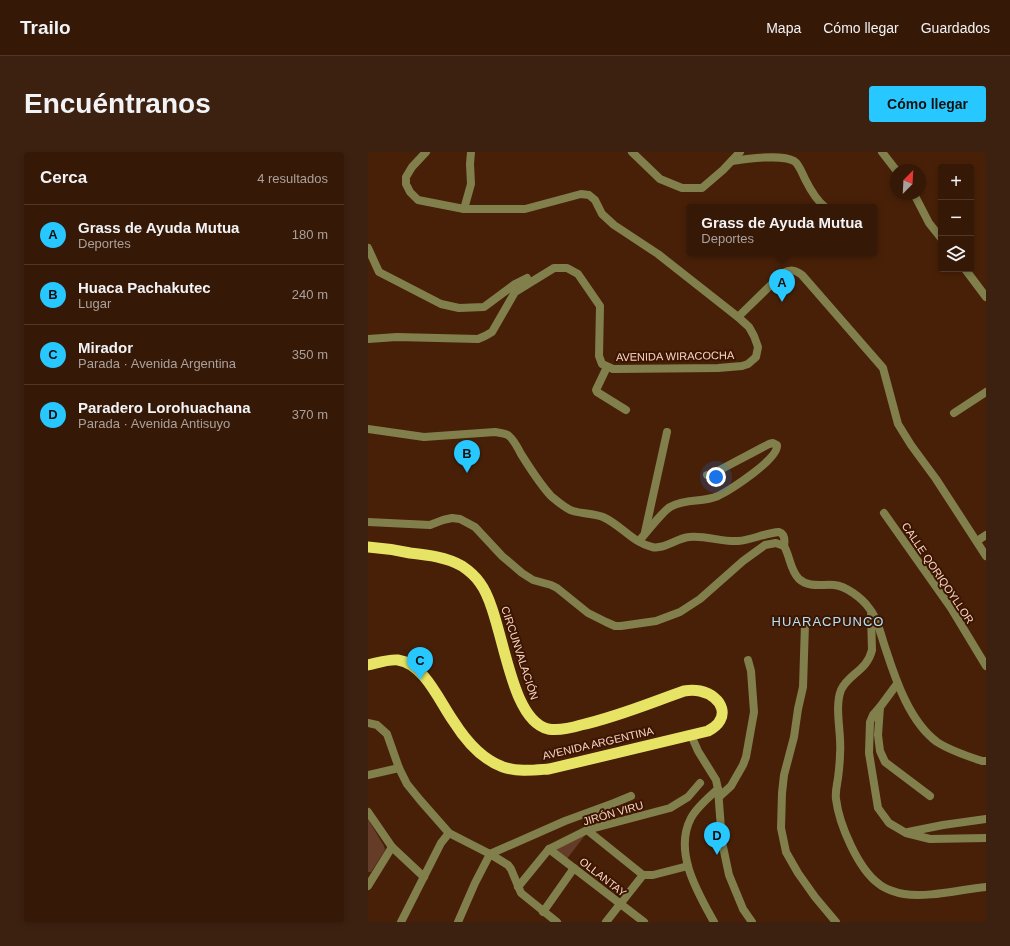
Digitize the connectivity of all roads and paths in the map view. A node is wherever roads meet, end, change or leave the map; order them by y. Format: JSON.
{"nodes":[{"id":1,"x":426,"y":152,"type":"edge"},
{"id":2,"x":471,"y":152,"type":"edge"},
{"id":3,"x":632,"y":152,"type":"edge"},
{"id":4,"x":740,"y":152,"type":"edge"},
{"id":5,"x":882,"y":152,"type":"edge"},
{"id":6,"x":732,"y":161,"type":"junction"},
{"id":7,"x":891,"y":164,"type":"edge"},
{"id":8,"x":917,"y":200,"type":"edge"},
{"id":9,"x":822,"y":204,"type":"edge"},
{"id":10,"x":464,"y":209,"type":"junction"},
{"id":11,"x":939,"y":236,"type":"edge"},
{"id":12,"x":368,"y":248,"type":"edge"},
{"id":13,"x":554,"y":268,"type":"junction"},
{"id":14,"x":967,"y":272,"type":"edge"},
{"id":15,"x":986,"y":298,"type":"edge"},
{"id":16,"x":738,"y":317,"type":"junction"},
{"id":17,"x":368,"y":339,"type":"edge"},
{"id":18,"x":607,"y":367,"type":"junction"},
{"id":19,"x":986,"y":392,"type":"edge"},
{"id":20,"x":626,"y":410,"type":"dead end"},
{"id":21,"x":954,"y":413,"type":"dead end"},
{"id":22,"x":368,"y":429,"type":"edge"},
{"id":23,"x":667,"y":432,"type":"dead end"},
{"id":24,"x":707,"y":475,"type":"dead end"},
{"id":25,"x":884,"y":513,"type":"dead end"},
{"id":26,"x":368,"y":522,"type":"edge"},
{"id":27,"x":644,"y":534,"type":"junction"},
{"id":28,"x":986,"y":535,"type":"edge"},
{"id":29,"x":638,"y":541,"type":"junction"},
{"id":30,"x":977,"y":541,"type":"junction"},
{"id":31,"x":784,"y":546,"type":"junction"},
{"id":32,"x":368,"y":547,"type":"edge"},
{"id":33,"x":986,"y":556,"type":"edge"},
{"id":34,"x":870,"y":610,"type":"junction"},
{"id":35,"x":805,"y":624,"type":"dead end"},
{"id":36,"x":748,"y":660,"type":"dead end"},
{"id":37,"x":368,"y":665,"type":"edge"},
{"id":38,"x":986,"y":666,"type":"edge"},
{"id":39,"x":897,"y":684,"type":"junction"},
{"id":40,"x":880,"y":707,"type":"junction"},
{"id":41,"x":368,"y":723,"type":"edge"},
{"id":42,"x":690,"y":735,"type":"junction"},
{"id":43,"x":985,"y":761,"type":"edge"},
{"id":44,"x":399,"y":768,"type":"junction"},
{"id":45,"x":368,"y":775,"type":"edge"},
{"id":46,"x":700,"y":783,"type":"dead end"},
{"id":47,"x":718,"y":789,"type":"junction"},
{"id":48,"x":631,"y":796,"type":"dead end"},
{"id":49,"x":930,"y":796,"type":"dead end"},
{"id":50,"x":719,"y":798,"type":"junction"},
{"id":51,"x":368,"y":812,"type":"edge"},
{"id":52,"x":986,"y":819,"type":"edge"},
{"id":53,"x":587,"y":830,"type":"junction"},
{"id":54,"x":449,"y":833,"type":"junction"},
{"id":55,"x":906,"y":833,"type":"junction"},
{"id":56,"x":986,"y":838,"type":"edge"},
{"id":57,"x":392,"y":847,"type":"junction"},
{"id":58,"x":549,"y":849,"type":"junction"},
{"id":59,"x":490,"y":854,"type":"junction"},
{"id":60,"x":688,"y":866,"type":"junction"},
{"id":61,"x":574,"y":868,"type":"junction"},
{"id":62,"x":643,"y":875,"type":"junction"},
{"id":63,"x":370,"y":877,"type":"edge"},
{"id":64,"x":424,"y":878,"type":"junction"},
{"id":65,"x":368,"y":886,"type":"edge"},
{"id":66,"x":518,"y":887,"type":"junction"},
{"id":67,"x":986,"y":887,"type":"edge"},
{"id":68,"x":619,"y":904,"type":"junction"},
{"id":69,"x":543,"y":912,"type":"junction"},
{"id":70,"x":401,"y":922,"type":"edge"},
{"id":71,"x":458,"y":922,"type":"edge"},
{"id":72,"x":557,"y":922,"type":"edge"},
{"id":73,"x":606,"y":922,"type":"edge"},
{"id":74,"x":644,"y":922,"type":"edge"},
{"id":75,"x":714,"y":922,"type":"edge"},
{"id":76,"x":752,"y":922,"type":"edge"},
{"id":77,"x":836,"y":922,"type":"edge"}],
"edges":[{"from":1,"to":10,"type":"street","name":"AVENIDA WIRACOCHA"},
{"from":2,"to":10,"type":"street"},
{"from":3,"to":6,"type":"street"},
{"from":4,"to":6,"type":"street"},
{"from":5,"to":7,"type":"street"},
{"from":6,"to":9,"type":"street"},
{"from":8,"to":11,"type":"street"},
{"from":10,"to":16,"type":"street","name":"AVENIDA WIRACOCHA"},
{"from":12,"to":13,"type":"street"},
{"from":13,"to":17,"type":"street"},
{"from":13,"to":18,"type":"street","name":"AVENIDA WIRACOCHA"},
{"from":14,"to":15,"type":"street"},
{"from":16,"to":18,"type":"street","name":"AVENIDA WIRACOCHA"},
{"from":16,"to":30,"type":"street"},
{"from":18,"to":20,"type":"street"},
{"from":19,"to":21,"type":"street"},
{"from":22,"to":29,"type":"street"},
{"from":23,"to":27,"type":"street"},
{"from":24,"to":27,"type":"street"},
{"from":25,"to":38,"type":"street","name":"CALLE QORIQOYLLOR"},
{"from":26,"to":31,"type":"street"},
{"from":27,"to":29,"type":"street"},
{"from":28,"to":30,"type":"street"},
{"from":29,"to":31,"type":"street"},
{"from":30,"to":33,"type":"street"},
{"from":31,"to":34,"type":"street"},
{"from":32,"to":42,"type":"highway","name":"CIRCUNVALACIÓN"},
{"from":34,"to":39,"type":"street"},
{"from":34,"to":67,"type":"street"},
{"from":35,"to":77,"type":"street"},
{"from":36,"to":50,"type":"street"},
{"from":37,"to":42,"type":"highway","name":"AVENIDA ARGENTINA"},
{"from":39,"to":40,"type":"street"},
{"from":39,"to":43,"type":"street"},
{"from":40,"to":49,"type":"street"},
{"from":40,"to":55,"type":"street"},
{"from":41,"to":44,"type":"street"},
{"from":42,"to":47,"type":"street"},
{"from":44,"to":45,"type":"street"},
{"from":44,"to":54,"type":"street"},
{"from":46,"to":53,"type":"street","name":"JIRÓN VIRU"},
{"from":47,"to":50,"type":"street"},
{"from":47,"to":60,"type":"street"},
{"from":48,"to":59,"type":"street"},
{"from":50,"to":76,"type":"street"},
{"from":51,"to":57,"type":"street"},
{"from":52,"to":55,"type":"street"},
{"from":53,"to":58,"type":"street","name":"JIRÓN VIRU"},
{"from":53,"to":62,"type":"street"},
{"from":54,"to":59,"type":"street"},
{"from":54,"to":64,"type":"street"},
{"from":55,"to":56,"type":"street"},
{"from":57,"to":63,"type":"street"},
{"from":57,"to":64,"type":"street"},
{"from":58,"to":61,"type":"street","name":"OLLANTAY"},
{"from":58,"to":66,"type":"street","name":"JIRÓN VIRU"},
{"from":59,"to":66,"type":"street"},
{"from":59,"to":71,"type":"street"},
{"from":60,"to":62,"type":"street"},
{"from":60,"to":75,"type":"street"},
{"from":61,"to":68,"type":"street","name":"OLLANTAY"},
{"from":61,"to":69,"type":"street"},
{"from":62,"to":68,"type":"street"},
{"from":63,"to":65,"type":"street"},
{"from":64,"to":70,"type":"street"},
{"from":66,"to":69,"type":"street"},
{"from":68,"to":73,"type":"street"},
{"from":68,"to":74,"type":"street","name":"OLLANTAY"},
{"from":69,"to":72,"type":"street"}]}
